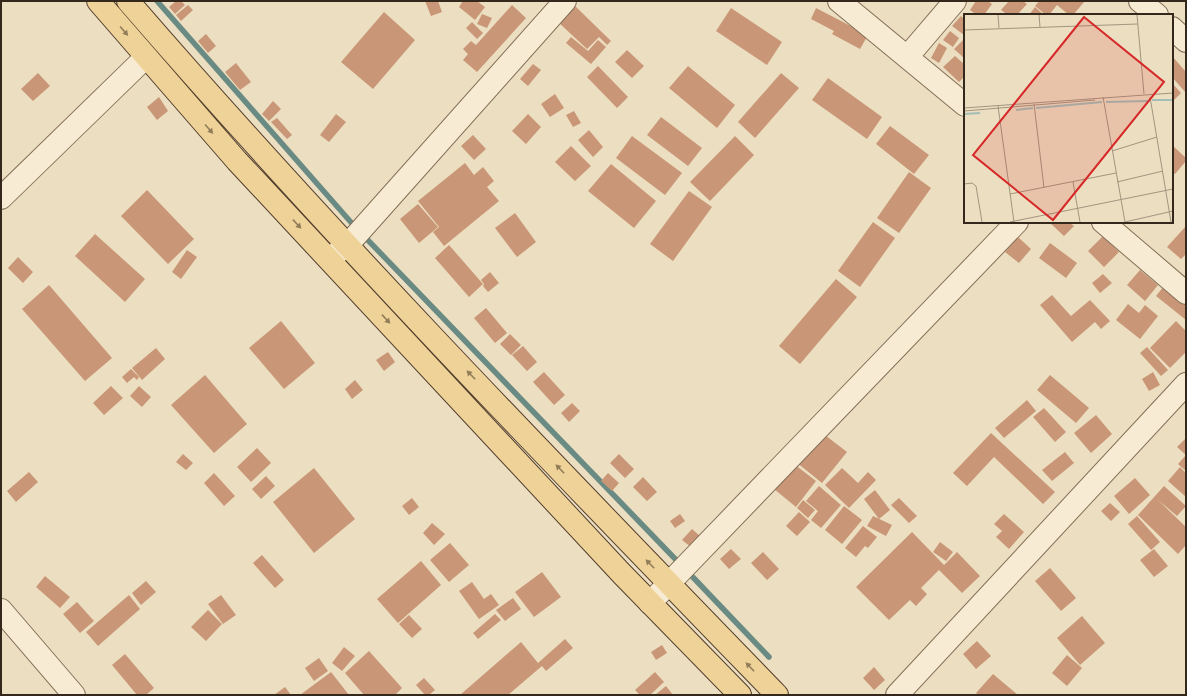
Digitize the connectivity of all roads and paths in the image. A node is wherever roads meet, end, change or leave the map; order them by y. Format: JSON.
{"nodes":[{"id":1,"x":98,"y":1,"type":"edge"},
{"id":2,"x":565,"y":1,"type":"edge"},
{"id":3,"x":839,"y":1,"type":"edge"},
{"id":4,"x":955,"y":1,"type":"edge"},
{"id":5,"x":1140,"y":1,"type":"edge"},
{"id":6,"x":138,"y":4,"type":"edge"},
{"id":7,"x":1156,"y":14,"type":"edge"},
{"id":8,"x":1173,"y":29,"type":"edge"},
{"id":9,"x":1186,"y":41,"type":"edge"},
{"id":10,"x":908,"y":56,"type":"junction"},
{"id":11,"x":146,"y":57,"type":"junction"},
{"id":12,"x":964,"y":104,"type":"edge"},
{"id":13,"x":1,"y":198,"type":"edge"},
{"id":14,"x":1016,"y":223,"type":"edge"},
{"id":15,"x":1104,"y":223,"type":"edge"},
{"id":16,"x":349,"y":242,"type":"junction"},
{"id":17,"x":330,"y":260,"type":"junction"},
{"id":18,"x":1186,"y":293,"type":"edge"},
{"id":19,"x":1186,"y":384,"type":"edge"},
{"id":20,"x":679,"y":574,"type":"junction"},
{"id":21,"x":650,"y":603,"type":"junction"},
{"id":22,"x":1,"y":610,"type":"edge"},
{"id":23,"x":74,"y":695,"type":"edge"},
{"id":24,"x":740,"y":695,"type":"edge"},
{"id":25,"x":777,"y":695,"type":"edge"},
{"id":26,"x":897,"y":695,"type":"edge"}],
"edges":[{"from":1,"to":11,"type":"main road","one_way":true},
{"from":2,"to":16,"type":"street"},
{"from":3,"to":10,"type":"street"},
{"from":4,"to":10,"type":"street"},
{"from":5,"to":7,"type":"street"},
{"from":6,"to":16,"type":"main road"},
{"from":8,"to":9,"type":"street"},
{"from":10,"to":12,"type":"street"},
{"from":11,"to":13,"type":"street"},
{"from":11,"to":17,"type":"main road","one_way":true},
{"from":14,"to":20,"type":"street"},
{"from":15,"to":18,"type":"street"},
{"from":16,"to":17,"type":"street"},
{"from":20,"to":16,"type":"main road","one_way":true},
{"from":17,"to":21,"type":"main road","one_way":true},
{"from":19,"to":26,"type":"street"},
{"from":20,"to":21,"type":"street"},
{"from":25,"to":20,"type":"main road","one_way":true},
{"from":21,"to":24,"type":"main road"},
{"from":22,"to":23,"type":"street"}]}
